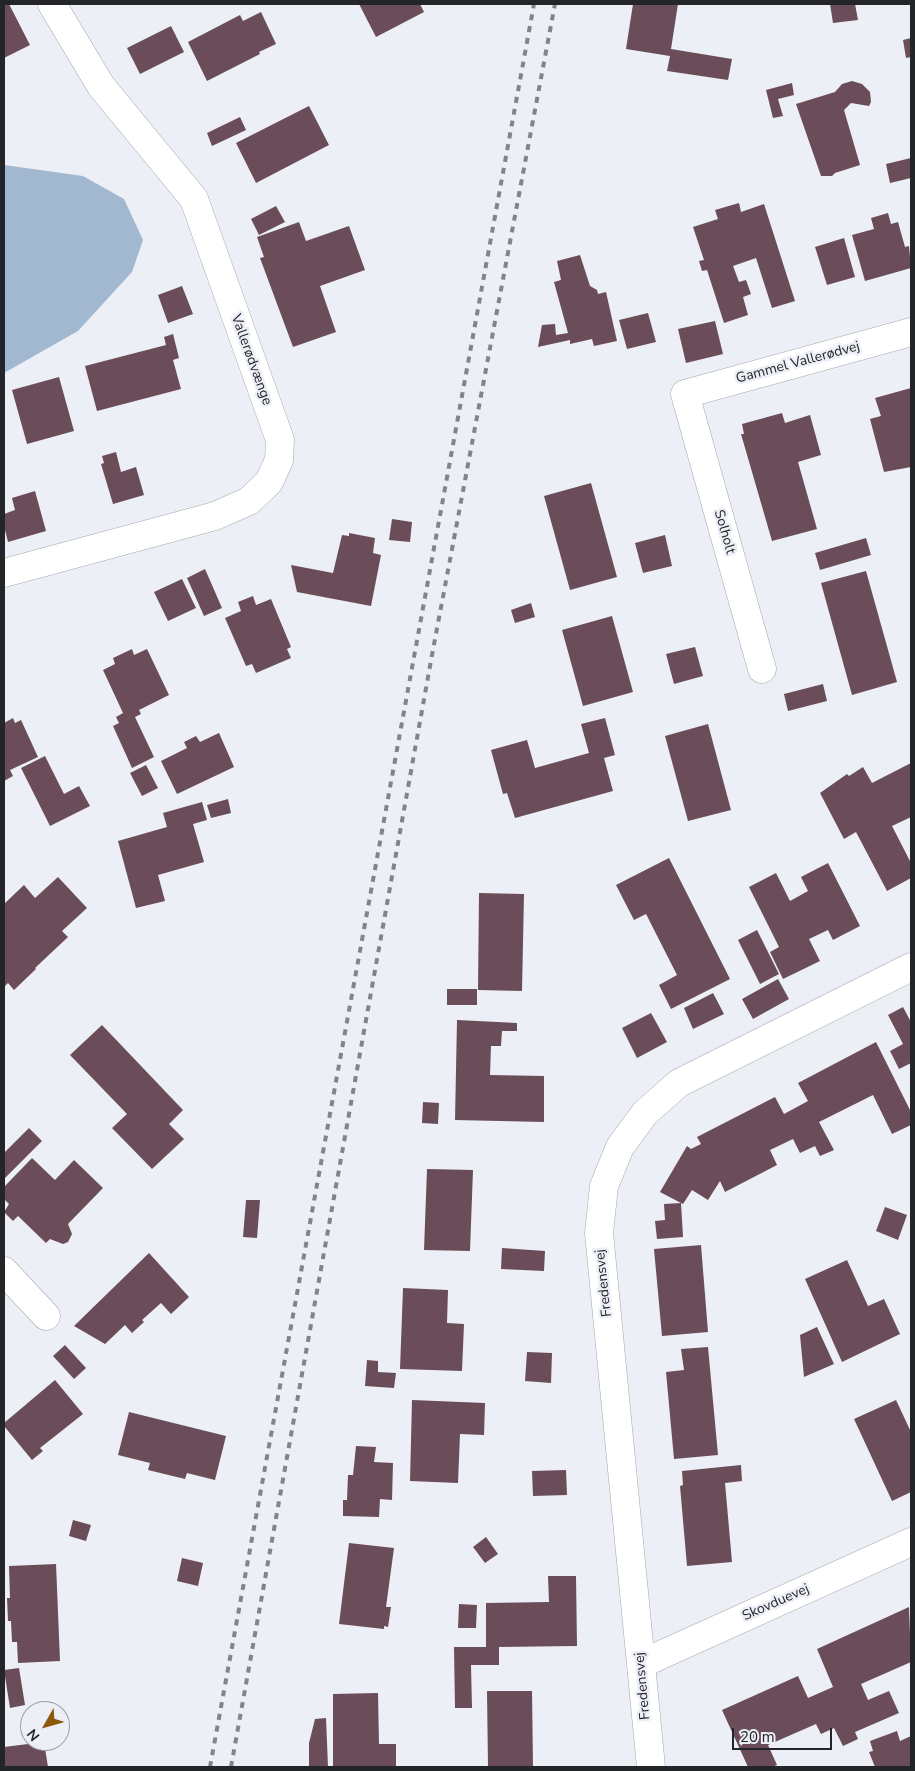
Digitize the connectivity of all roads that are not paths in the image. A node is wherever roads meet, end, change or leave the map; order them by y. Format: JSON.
{"nodes":[{"id":1,"x":52,"y":4,"type":"edge"},
{"id":2,"x":911,"y":332,"type":"edge"},
{"id":3,"x":685,"y":394,"type":"joint"},
{"id":4,"x":4,"y":573,"type":"edge"},
{"id":5,"x":762,"y":669,"type":"dead end"},
{"id":6,"x":911,"y":967,"type":"edge"},
{"id":7,"x":4,"y":1272,"type":"edge"},
{"id":8,"x":46,"y":1316,"type":"dead end"},
{"id":9,"x":911,"y":1542,"type":"edge"},
{"id":10,"x":641,"y":1664,"type":"junction"},
{"id":11,"x":651,"y":1767,"type":"edge"}],
"edges":[{"from":1,"to":4,"type":"street","name":"Vallerødvænge"},
{"from":2,"to":3,"type":"street","name":"Gammel Vallerødvej"},
{"from":3,"to":5,"type":"street","name":"Solholt"},
{"from":6,"to":10,"type":"street","name":"Fredensvej"},
{"from":7,"to":8,"type":"street"},
{"from":9,"to":10,"type":"street","name":"Skovduevej"},
{"from":10,"to":11,"type":"street","name":"Fredensvej"}]}
